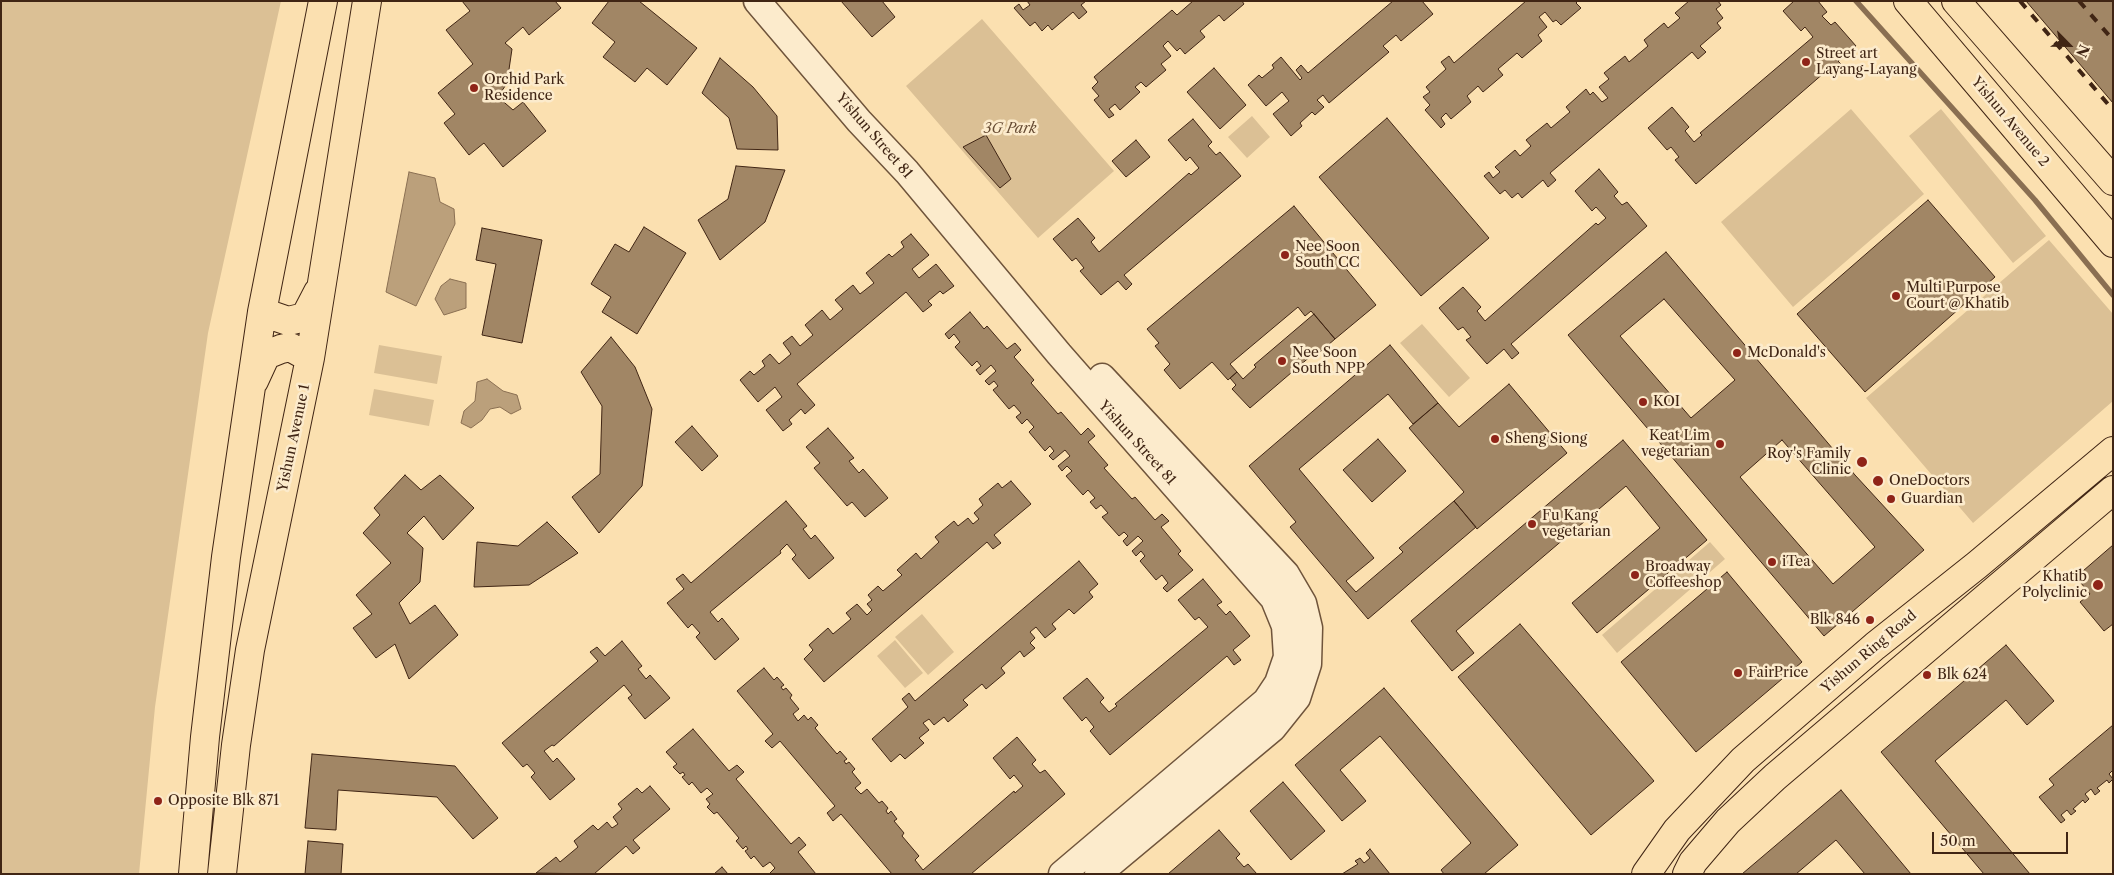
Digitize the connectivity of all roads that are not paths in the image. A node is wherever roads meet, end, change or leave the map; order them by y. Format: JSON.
{"nodes":[{"id":1,"x":323,"y":1,"type":"edge"},
{"id":2,"x":367,"y":1,"type":"edge"},
{"id":3,"x":756,"y":1,"type":"edge"},
{"id":4,"x":779,"y":1,"type":"edge"},
{"id":5,"x":1908,"y":1,"type":"edge"},
{"id":6,"x":1956,"y":1,"type":"edge"},
{"id":7,"x":2113,"y":181,"type":"edge"},
{"id":8,"x":2113,"y":244,"type":"edge"},
{"id":9,"x":323,"y":282,"type":"junction"},
{"id":10,"x":262,"y":312,"type":"junction"},
{"id":11,"x":310,"y":358,"type":"junction"},
{"id":12,"x":251,"y":387,"type":"junction"},
{"id":13,"x":2113,"y":451,"type":"edge"},
{"id":14,"x":2113,"y":490,"type":"edge"},
{"id":15,"x":193,"y":874,"type":"edge"},
{"id":16,"x":222,"y":874,"type":"edge"},
{"id":17,"x":1062,"y":874,"type":"edge"},
{"id":18,"x":1098,"y":874,"type":"edge"},
{"id":19,"x":1646,"y":874,"type":"edge"},
{"id":20,"x":1687,"y":874,"type":"edge"}],
"edges":[{"from":1,"to":10,"type":"main road"},
{"from":2,"to":9,"type":"main road","name":"Yishun Avenue 1"},
{"from":3,"to":17,"type":"street","name":"Yishun Street 81"},
{"from":4,"to":18,"type":"street","name":"Yishun Street 81"},
{"from":5,"to":8,"type":"main road","name":"Yishun Avenue 2"},
{"from":6,"to":7,"type":"main road"},
{"from":9,"to":10,"type":"main road"},
{"from":9,"to":11,"type":"main road","name":"Yishun Avenue 1"},
{"from":10,"to":12,"type":"main road"},
{"from":11,"to":12,"type":"main road"},
{"from":11,"to":16,"type":"main road","name":"Yishun Avenue 1"},
{"from":12,"to":15,"type":"main road"},
{"from":13,"to":19,"type":"main road","name":"Yishun Ring Road"},
{"from":14,"to":20,"type":"main road"}]}
